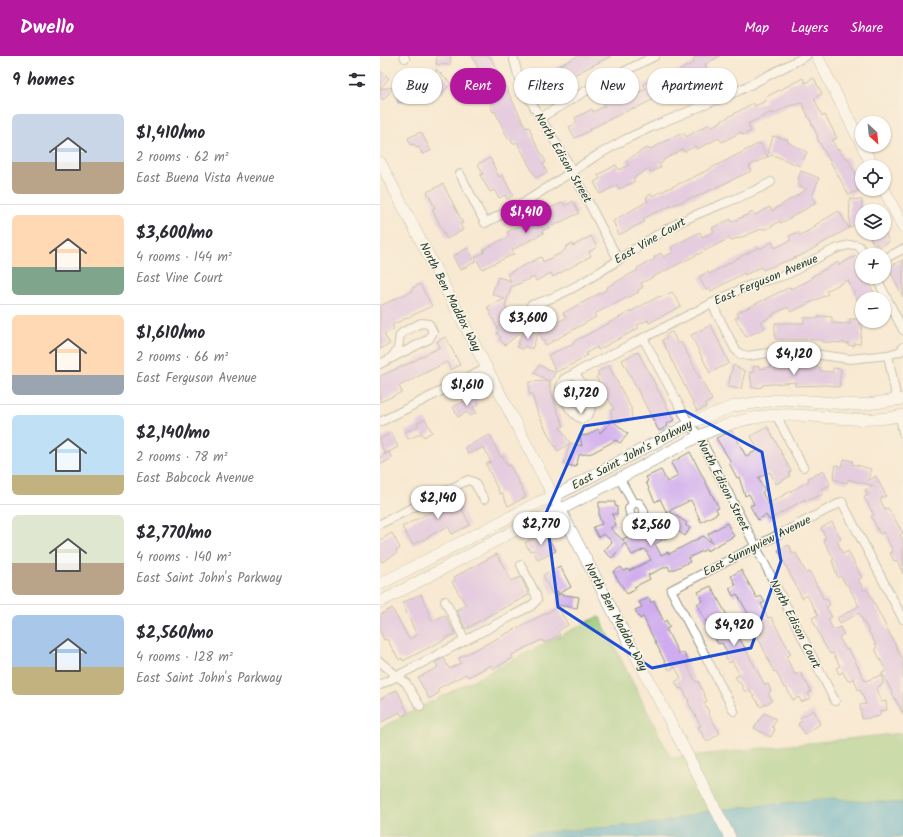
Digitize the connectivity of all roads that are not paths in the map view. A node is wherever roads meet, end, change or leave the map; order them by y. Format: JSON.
{"nodes":[{"id":1,"x":513,"y":56,"type":"edge"},
{"id":2,"x":655,"y":56,"type":"edge"},
{"id":3,"x":806,"y":56,"type":"edge"},
{"id":4,"x":817,"y":56,"type":"edge"},
{"id":5,"x":540,"y":118,"type":"junction"},
{"id":6,"x":869,"y":160,"type":"edge"},
{"id":7,"x":380,"y":162,"type":"edge"},
{"id":8,"x":572,"y":171,"type":"junction"},
{"id":9,"x":460,"y":174,"type":"dead end"},
{"id":10,"x":771,"y":182,"type":"dead end"},
{"id":11,"x":888,"y":196,"type":"edge"},
{"id":12,"x":902,"y":220,"type":"edge"},
{"id":13,"x":860,"y":248,"type":"edge"},
{"id":14,"x":903,"y":249,"type":"edge"},
{"id":15,"x":891,"y":255,"type":"edge"},
{"id":16,"x":618,"y":259,"type":"junction"},
{"id":17,"x":880,"y":284,"type":"edge"},
{"id":18,"x":712,"y":304,"type":"junction"},
{"id":19,"x":531,"y":305,"type":"dead end"},
{"id":20,"x":903,"y":330,"type":"edge"},
{"id":21,"x":643,"y":338,"type":"junction"},
{"id":22,"x":903,"y":347,"type":"edge"},
{"id":23,"x":888,"y":355,"type":"junction"},
{"id":24,"x":392,"y":357,"type":"junction"},
{"id":25,"x":380,"y":364,"type":"edge"},
{"id":26,"x":487,"y":368,"type":"junction"},
{"id":27,"x":575,"y":373,"type":"junction"},
{"id":28,"x":900,"y":400,"type":"edge"},
{"id":29,"x":776,"y":415,"type":"junction"},
{"id":30,"x":902,"y":416,"type":"edge"},
{"id":31,"x":380,"y":422,"type":"edge"},
{"id":32,"x":689,"y":424,"type":"junction"},
{"id":33,"x":903,"y":433,"type":"edge"},
{"id":34,"x":699,"y":436,"type":"junction"},
{"id":35,"x":803,"y":467,"type":"dead end"},
{"id":36,"x":620,"y":479,"type":"junction"},
{"id":37,"x":553,"y":498,"type":"junction"},
{"id":38,"x":484,"y":499,"type":"dead end"},
{"id":39,"x":633,"y":503,"type":"dead end"},
{"id":40,"x":560,"y":510,"type":"junction"},
{"id":41,"x":380,"y":524,"type":"edge"},
{"id":42,"x":755,"y":547,"type":"junction"},
{"id":43,"x":521,"y":565,"type":"dead end"},
{"id":44,"x":380,"y":584,"type":"edge"},
{"id":45,"x":445,"y":601,"type":"dead end"},
{"id":46,"x":380,"y":602,"type":"edge"},
{"id":47,"x":903,"y":619,"type":"edge"},
{"id":48,"x":465,"y":640,"type":"junction"},
{"id":49,"x":380,"y":662,"type":"edge"},
{"id":50,"x":397,"y":676,"type":"junction"},
{"id":51,"x":380,"y":685,"type":"edge"},
{"id":52,"x":835,"y":701,"type":"dead end"},
{"id":53,"x":420,"y":706,"type":"dead end"},
{"id":54,"x":734,"y":711,"type":"dead end"},
{"id":55,"x":730,"y":837,"type":"edge"}],
"edges":[{"from":1,"to":5,"type":"street","name":"North Edison Street"},
{"from":2,"to":5,"type":"street"},
{"from":3,"to":8,"type":"street"},
{"from":4,"to":6,"type":"main road"},
{"from":5,"to":8,"type":"street","name":"North Edison Street"},
{"from":7,"to":26,"type":"main road","name":"North Ben Maddox Way"},
{"from":8,"to":9,"type":"street"},
{"from":8,"to":16,"type":"street","name":"North Edison Street"},
{"from":10,"to":16,"type":"street","name":"East Vine Court"},
{"from":11,"to":12,"type":"main road"},
{"from":13,"to":18,"type":"street","name":"East Ferguson Avenue"},
{"from":14,"to":15,"type":"street"},
{"from":16,"to":19,"type":"street","name":"East Vine Court"},
{"from":17,"to":20,"type":"street"},
{"from":18,"to":21,"type":"street","name":"East Ferguson Avenue"},
{"from":18,"to":23,"type":"street"},
{"from":21,"to":27,"type":"street","name":"East Ferguson Avenue"},
{"from":21,"to":32,"type":"street","name":"North Edison Street"},
{"from":22,"to":23,"type":"street"},
{"from":23,"to":28,"type":"street"},
{"from":24,"to":24,"type":"street"},
{"from":24,"to":25,"type":"street"},
{"from":26,"to":31,"type":"street"},
{"from":26,"to":37,"type":"main road","name":"North Ben Maddox Way"},
{"from":27,"to":27,"type":"street","name":"East Ferguson Avenue"},
{"from":28,"to":32,"type":"main road","name":"East Saint John's Parkway"},
{"from":29,"to":30,"type":"main road","name":"East Saint John's Parkway"},
{"from":29,"to":34,"type":"main road","name":"East Saint John's Parkway"},
{"from":29,"to":35,"type":"street"},
{"from":30,"to":33,"type":"street"},
{"from":32,"to":34,"type":"street","name":"North Edison Street"},
{"from":32,"to":37,"type":"main road","name":"East Saint John's Parkway"},
{"from":34,"to":36,"type":"main road","name":"East Saint John's Parkway"},
{"from":34,"to":42,"type":"street","name":"North Edison Street"},
{"from":36,"to":39,"type":"street","name":"East Saint John's Parkway"},
{"from":36,"to":40,"type":"main road","name":"East Saint John's Parkway"},
{"from":37,"to":40,"type":"main road","name":"North Ben Maddox Way"},
{"from":37,"to":44,"type":"main road","name":"East Saint John's Parkway"},
{"from":38,"to":41,"type":"street"},
{"from":40,"to":46,"type":"main road","name":"East Saint John's Parkway"},
{"from":40,"to":55,"type":"main road","name":"North Ben Maddox Way"},
{"from":42,"to":47,"type":"street","name":"East Sunnyview Avenue"},
{"from":42,"to":52,"type":"street","name":"North Edison Court"},
{"from":42,"to":54,"type":"street","name":"East Sunnyview Avenue"},
{"from":43,"to":48,"type":"street"},
{"from":45,"to":48,"type":"street"},
{"from":48,"to":50,"type":"street"},
{"from":49,"to":50,"type":"street"},
{"from":50,"to":51,"type":"street"},
{"from":50,"to":53,"type":"street"}]}
